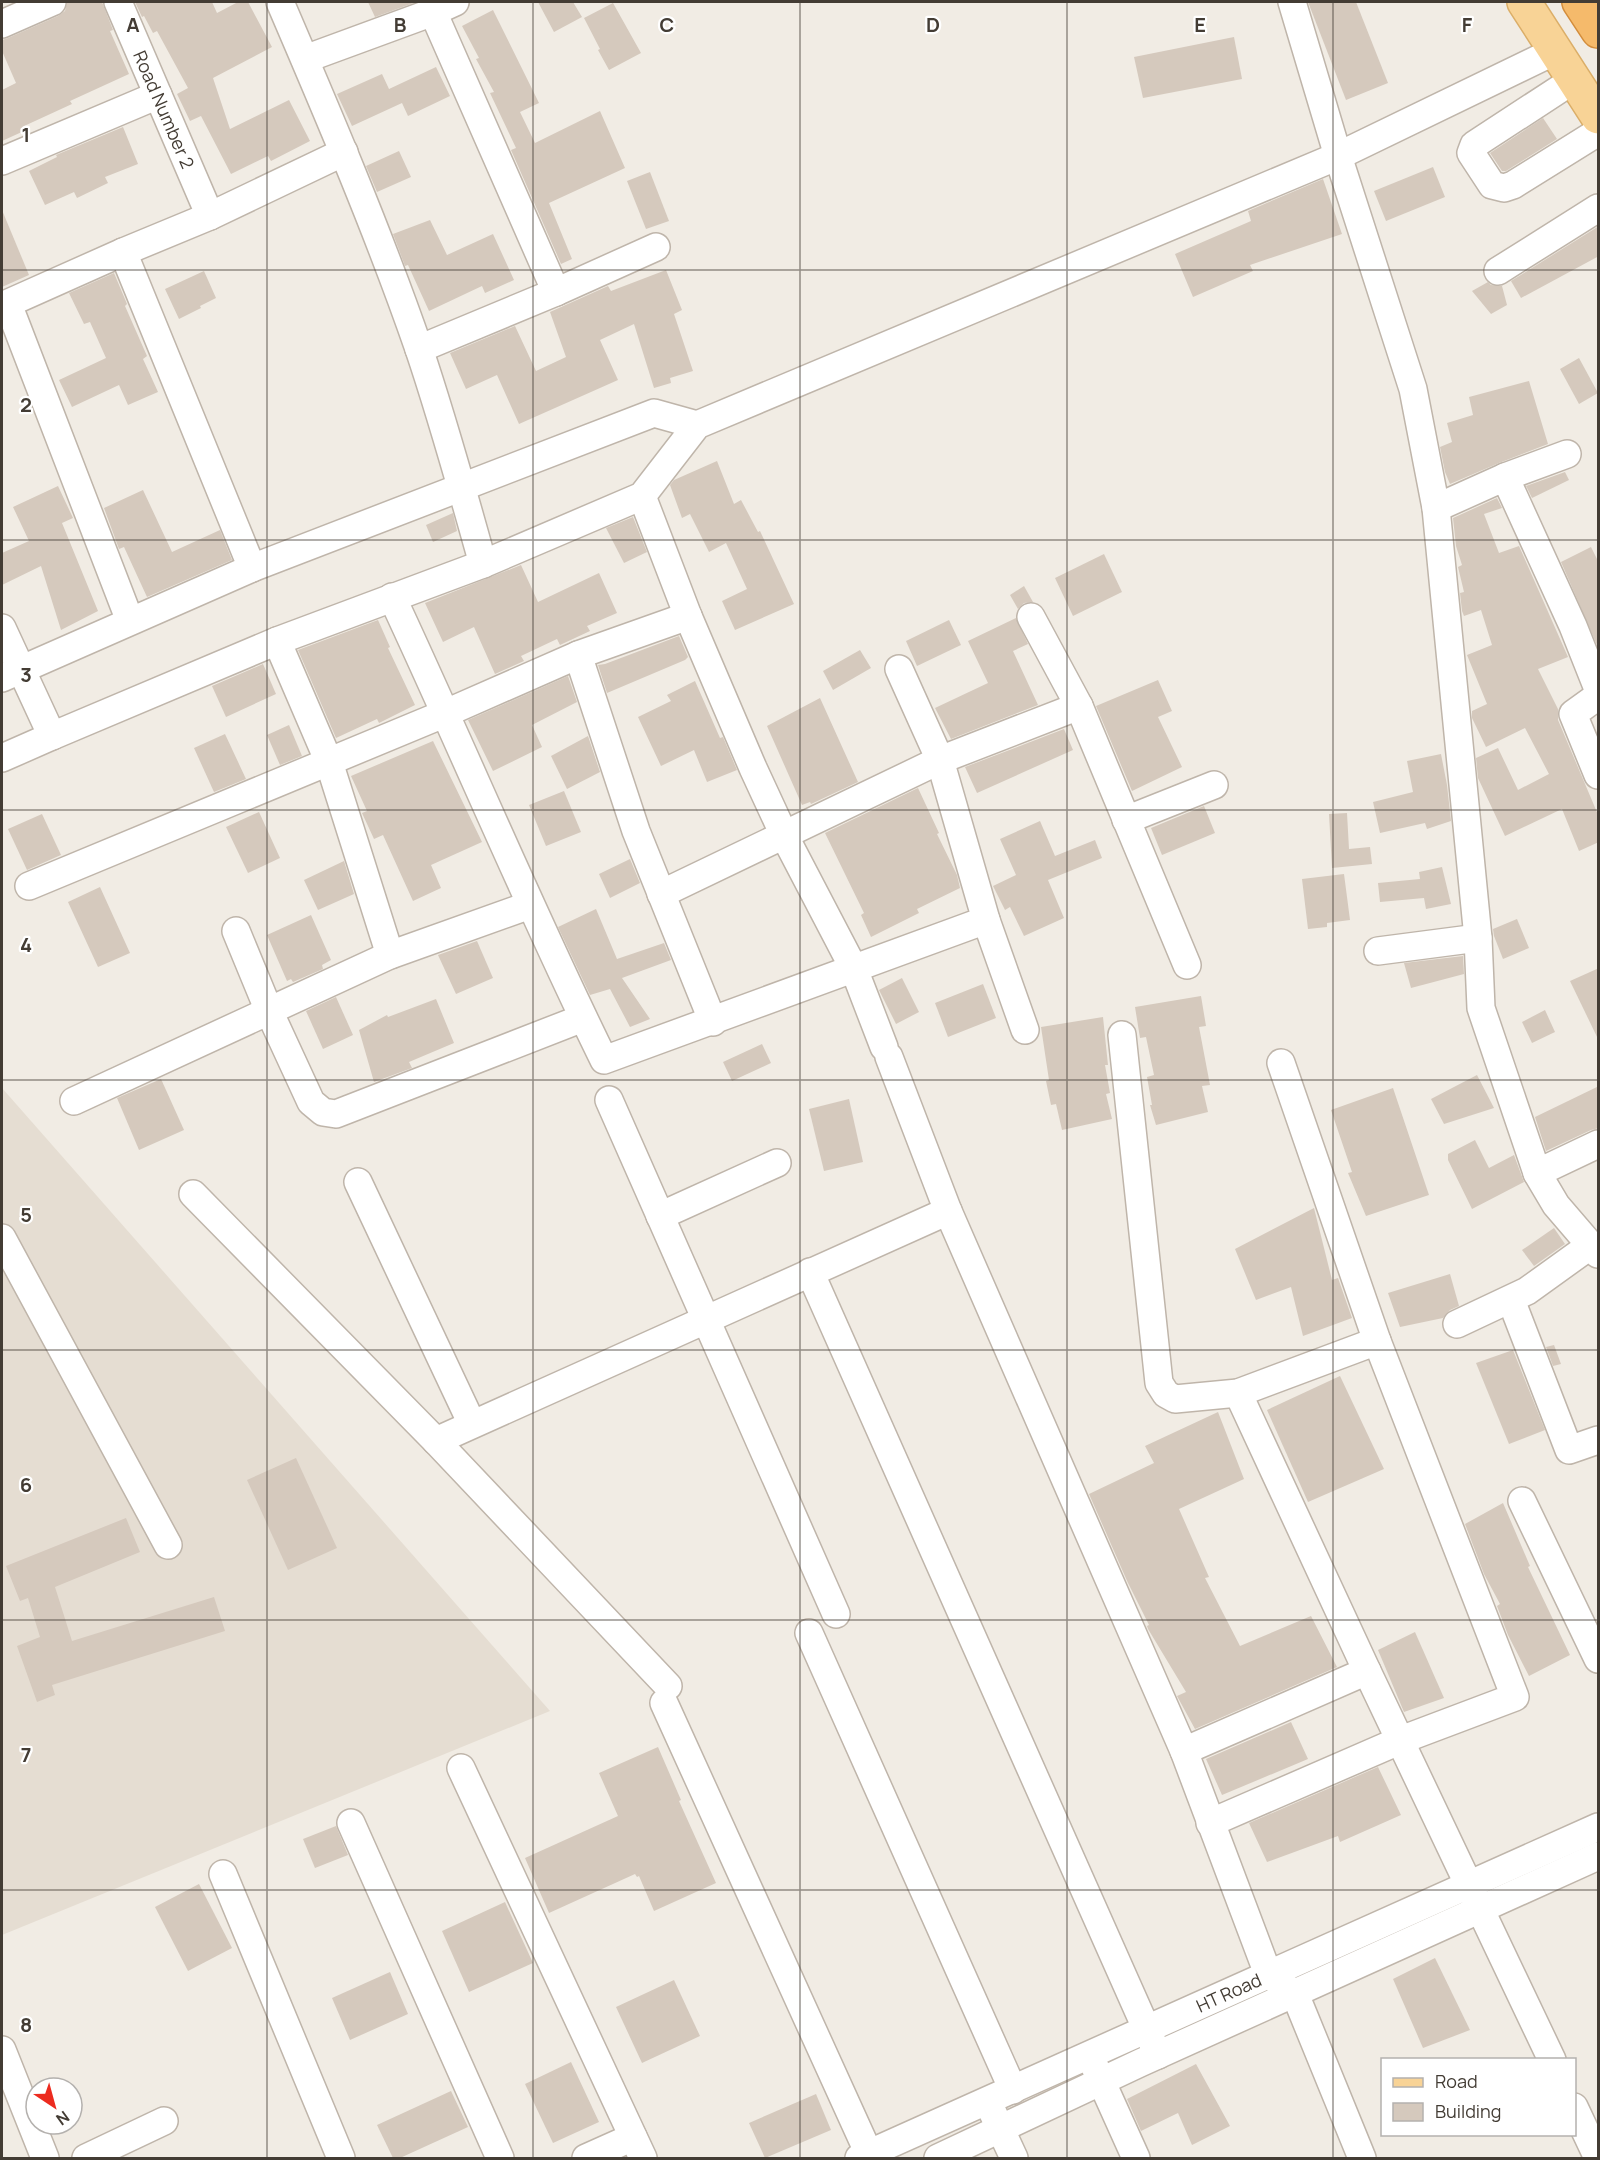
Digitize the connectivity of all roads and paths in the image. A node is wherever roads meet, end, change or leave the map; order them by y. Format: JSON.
{"nodes":[{"id":1,"x":52,"y":2,"type":"edge"},
{"id":2,"x":118,"y":2,"type":"edge"},
{"id":3,"x":280,"y":2,"type":"edge"},
{"id":4,"x":1292,"y":2,"type":"edge"},
{"id":5,"x":1524,"y":2,"type":"edge"},
{"id":6,"x":1579,"y":2,"type":"edge"},
{"id":7,"x":444,"y":7,"type":"edge"},
{"id":8,"x":2,"y":24,"type":"edge"},
{"id":9,"x":1599,"y":31,"type":"edge"},
{"id":10,"x":1557,"y":50,"type":"junction"},
{"id":11,"x":305,"y":60,"type":"junction"},
{"id":12,"x":1575,"y":79,"type":"junction"},
{"id":13,"x":158,"y":95,"type":"junction"},
{"id":14,"x":1599,"y":117,"type":"edge"},
{"id":15,"x":1599,"y":132,"type":"edge"},
{"id":16,"x":344,"y":152,"type":"junction"},
{"id":17,"x":1338,"y":156,"type":"junction"},
{"id":18,"x":2,"y":161,"type":"edge"},
{"id":19,"x":1599,"y":208,"type":"edge"},
{"id":20,"x":210,"y":216,"type":"junction"},
{"id":21,"x":656,"y":247,"type":"dead end"},
{"id":22,"x":123,"y":252,"type":"junction"},
{"id":23,"x":1498,"y":271,"type":"dead end"},
{"id":24,"x":556,"y":292,"type":"junction"},
{"id":25,"x":5,"y":305,"type":"edge"},
{"id":26,"x":418,"y":349,"type":"junction"},
{"id":27,"x":697,"y":424,"type":"junction"},
{"id":28,"x":1567,"y":454,"type":"dead end"},
{"id":29,"x":1505,"y":477,"type":"junction"},
{"id":30,"x":462,"y":486,"type":"junction"},
{"id":31,"x":642,"y":496,"type":"junction"},
{"id":32,"x":1436,"y":508,"type":"junction"},
{"id":33,"x":483,"y":564,"type":"junction"},
{"id":34,"x":252,"y":568,"type":"junction"},
{"id":35,"x":392,"y":597,"type":"junction"},
{"id":36,"x":688,"y":616,"type":"junction"},
{"id":37,"x":1031,"y":617,"type":"dead end"},
{"id":38,"x":130,"y":621,"type":"junction"},
{"id":39,"x":2,"y":628,"type":"edge"},
{"id":40,"x":277,"y":641,"type":"junction"},
{"id":41,"x":578,"y":655,"type":"junction"},
{"id":42,"x":899,"y":669,"type":"dead end"},
{"id":43,"x":10,"y":674,"type":"edge"},
{"id":44,"x":1599,"y":689,"type":"edge"},
{"id":45,"x":1599,"y":696,"type":"edge"},
{"id":46,"x":1078,"y":706,"type":"junction"},
{"id":47,"x":446,"y":713,"type":"junction"},
{"id":48,"x":51,"y":736,"type":"junction"},
{"id":49,"x":2,"y":758,"type":"edge"},
{"id":50,"x":940,"y":760,"type":"junction"},
{"id":51,"x":329,"y":762,"type":"junction"},
{"id":52,"x":1599,"y":775,"type":"edge"},
{"id":53,"x":1214,"y":785,"type":"dead end"},
{"id":54,"x":1126,"y":820,"type":"junction"},
{"id":55,"x":784,"y":836,"type":"junction"},
{"id":56,"x":29,"y":886,"type":"dead end"},
{"id":57,"x":661,"y":894,"type":"junction"},
{"id":58,"x":531,"y":905,"type":"junction"},
{"id":59,"x":986,"y":920,"type":"junction"},
{"id":60,"x":236,"y":931,"type":"dead end"},
{"id":61,"x":1478,"y":938,"type":"junction"},
{"id":62,"x":1378,"y":951,"type":"dead end"},
{"id":63,"x":390,"y":955,"type":"junction"},
{"id":64,"x":1187,"y":965,"type":"dead end"},
{"id":65,"x":854,"y":969,"type":"junction"},
{"id":66,"x":269,"y":1011,"type":"junction"},
{"id":67,"x":583,"y":1018,"type":"junction"},
{"id":68,"x":713,"y":1022,"type":"junction"},
{"id":69,"x":1025,"y":1030,"type":"dead end"},
{"id":70,"x":1122,"y":1035,"type":"dead end"},
{"id":71,"x":1281,"y":1063,"type":"dead end"},
{"id":72,"x":609,"y":1100,"type":"dead end"},
{"id":73,"x":74,"y":1101,"type":"dead end"},
{"id":74,"x":1599,"y":1144,"type":"edge"},
{"id":75,"x":777,"y":1163,"type":"dead end"},
{"id":76,"x":1537,"y":1173,"type":"junction"},
{"id":77,"x":358,"y":1182,"type":"dead end"},
{"id":78,"x":193,"y":1194,"type":"dead end"},
{"id":79,"x":948,"y":1211,"type":"junction"},
{"id":80,"x":660,"y":1216,"type":"junction"},
{"id":81,"x":2,"y":1238,"type":"edge"},
{"id":82,"x":1595,"y":1250,"type":"edge"},
{"id":83,"x":810,"y":1272,"type":"junction"},
{"id":84,"x":1511,"y":1300,"type":"junction"},
{"id":85,"x":705,"y":1320,"type":"junction"},
{"id":86,"x":1457,"y":1324,"type":"dead end"},
{"id":87,"x":1377,"y":1341,"type":"junction"},
{"id":88,"x":1238,"y":1393,"type":"junction"},
{"id":89,"x":472,"y":1424,"type":"junction"},
{"id":90,"x":1599,"y":1440,"type":"edge"},
{"id":91,"x":436,"y":1441,"type":"junction"},
{"id":92,"x":1522,"y":1501,"type":"dead end"},
{"id":93,"x":168,"y":1545,"type":"dead end"},
{"id":94,"x":836,"y":1614,"type":"dead end"},
{"id":95,"x":809,"y":1632,"type":"dead end"},
{"id":96,"x":1599,"y":1659,"type":"edge"},
{"id":97,"x":1367,"y":1671,"type":"junction"},
{"id":98,"x":1401,"y":1740,"type":"junction"},
{"id":99,"x":1184,"y":1751,"type":"junction"},
{"id":100,"x":461,"y":1768,"type":"dead end"},
{"id":101,"x":351,"y":1823,"type":"dead end"},
{"id":102,"x":1210,"y":1823,"type":"junction"},
{"id":103,"x":1599,"y":1827,"type":"edge"},
{"id":104,"x":1599,"y":1856,"type":"edge"},
{"id":105,"x":223,"y":1874,"type":"dead end"},
{"id":106,"x":1475,"y":1898,"type":"junction"},
{"id":107,"x":1268,"y":1974,"type":"junction"},
{"id":108,"x":1295,"y":1994,"type":"junction"},
{"id":109,"x":1148,"y":2029,"type":"junction"},
{"id":110,"x":2,"y":2050,"type":"edge"},
{"id":111,"x":1089,"y":2055,"type":"junction"},
{"id":112,"x":1158,"y":2055,"type":"junction"},
{"id":113,"x":1551,"y":2058,"type":"edge"},
{"id":114,"x":1101,"y":2082,"type":"junction"},
{"id":115,"x":1013,"y":2090,"type":"junction"},
{"id":116,"x":987,"y":2101,"type":"junction"},
{"id":117,"x":1576,"y":2109,"type":"edge"},
{"id":118,"x":164,"y":2121,"type":"dead end"},
{"id":119,"x":1000,"y":2129,"type":"junction"},
{"id":120,"x":638,"y":2148,"type":"edge"},
{"id":121,"x":864,"y":2156,"type":"edge"},
{"id":122,"x":45,"y":2158,"type":"edge"},
{"id":123,"x":86,"y":2158,"type":"edge"},
{"id":124,"x":341,"y":2158,"type":"edge"},
{"id":125,"x":500,"y":2158,"type":"edge"},
{"id":126,"x":586,"y":2158,"type":"edge"},
{"id":127,"x":938,"y":2158,"type":"edge"},
{"id":128,"x":1014,"y":2158,"type":"edge"},
{"id":129,"x":1136,"y":2158,"type":"edge"},
{"id":130,"x":1362,"y":2158,"type":"edge"},
{"id":131,"x":1599,"y":2158,"type":"edge"}],
"edges":[{"from":1,"to":8,"type":"street"},
{"from":2,"to":13,"type":"street","name":"Road Number 2"},
{"from":3,"to":11,"type":"street"},
{"from":4,"to":17,"type":"street"},
{"from":5,"to":10,"type":"main road"},
{"from":6,"to":9,"type":"highway"},
{"from":7,"to":11,"type":"street"},
{"from":7,"to":24,"type":"street"},
{"from":10,"to":12,"type":"main road"},
{"from":10,"to":17,"type":"street"},
{"from":11,"to":16,"type":"street"},
{"from":12,"to":14,"type":"main road"},
{"from":12,"to":15,"type":"street"},
{"from":13,"to":18,"type":"street"},
{"from":13,"to":20,"type":"street","name":"Road Number 2"},
{"from":16,"to":20,"type":"street"},
{"from":16,"to":26,"type":"street"},
{"from":17,"to":27,"type":"street"},
{"from":17,"to":32,"type":"street"},
{"from":19,"to":23,"type":"street"},
{"from":20,"to":22,"type":"street"},
{"from":21,"to":24,"type":"street"},
{"from":22,"to":25,"type":"street"},
{"from":22,"to":34,"type":"street"},
{"from":24,"to":26,"type":"street"},
{"from":25,"to":38,"type":"street"},
{"from":26,"to":30,"type":"street"},
{"from":27,"to":30,"type":"street"},
{"from":27,"to":31,"type":"street"},
{"from":28,"to":29,"type":"street"},
{"from":29,"to":32,"type":"street"},
{"from":29,"to":44,"type":"street"},
{"from":30,"to":33,"type":"street"},
{"from":30,"to":34,"type":"street"},
{"from":31,"to":33,"type":"street"},
{"from":31,"to":36,"type":"street"},
{"from":32,"to":61,"type":"street"},
{"from":33,"to":35,"type":"street"},
{"from":34,"to":38,"type":"street"},
{"from":35,"to":40,"type":"street"},
{"from":35,"to":47,"type":"street"},
{"from":36,"to":41,"type":"street"},
{"from":36,"to":55,"type":"street"},
{"from":37,"to":46,"type":"street"},
{"from":38,"to":43,"type":"street"},
{"from":39,"to":43,"type":"street"},
{"from":40,"to":48,"type":"street"},
{"from":40,"to":51,"type":"street"},
{"from":41,"to":47,"type":"street"},
{"from":41,"to":57,"type":"street"},
{"from":42,"to":50,"type":"street"},
{"from":43,"to":48,"type":"street"},
{"from":45,"to":52,"type":"street"},
{"from":46,"to":50,"type":"street"},
{"from":46,"to":54,"type":"street"},
{"from":47,"to":51,"type":"street"},
{"from":47,"to":58,"type":"street"},
{"from":48,"to":49,"type":"street"},
{"from":50,"to":55,"type":"street"},
{"from":50,"to":59,"type":"street"},
{"from":51,"to":56,"type":"street"},
{"from":51,"to":63,"type":"street"},
{"from":53,"to":54,"type":"street"},
{"from":54,"to":64,"type":"street"},
{"from":55,"to":57,"type":"street"},
{"from":55,"to":65,"type":"street"},
{"from":57,"to":68,"type":"street"},
{"from":58,"to":63,"type":"street"},
{"from":58,"to":67,"type":"street"},
{"from":59,"to":65,"type":"street"},
{"from":59,"to":69,"type":"street"},
{"from":60,"to":66,"type":"street"},
{"from":61,"to":62,"type":"street"},
{"from":61,"to":76,"type":"street"},
{"from":63,"to":66,"type":"street"},
{"from":65,"to":68,"type":"street"},
{"from":65,"to":79,"type":"street"},
{"from":66,"to":67,"type":"street"},
{"from":66,"to":73,"type":"street"},
{"from":67,"to":68,"type":"street"},
{"from":70,"to":88,"type":"street"},
{"from":71,"to":87,"type":"street"},
{"from":72,"to":80,"type":"street"},
{"from":74,"to":76,"type":"street"},
{"from":75,"to":80,"type":"street"},
{"from":76,"to":82,"type":"street"},
{"from":77,"to":89,"type":"street"},
{"from":78,"to":91,"type":"street"},
{"from":79,"to":83,"type":"street"},
{"from":79,"to":99,"type":"street"},
{"from":80,"to":85,"type":"street"},
{"from":81,"to":93,"type":"street"},
{"from":82,"to":84,"type":"street"},
{"from":83,"to":85,"type":"street"},
{"from":83,"to":109,"type":"street"},
{"from":84,"to":86,"type":"street"},
{"from":84,"to":90,"type":"street"},
{"from":85,"to":89,"type":"street"},
{"from":85,"to":94,"type":"street"},
{"from":87,"to":88,"type":"street"},
{"from":87,"to":98,"type":"street"},
{"from":88,"to":97,"type":"street"},
{"from":89,"to":91,"type":"street"},
{"from":91,"to":121,"type":"street"},
{"from":92,"to":96,"type":"street"},
{"from":95,"to":115,"type":"street"},
{"from":97,"to":98,"type":"street"},
{"from":97,"to":99,"type":"street"},
{"from":98,"to":102,"type":"street"},
{"from":98,"to":106,"type":"street"},
{"from":99,"to":102,"type":"street"},
{"from":100,"to":120,"type":"street"},
{"from":101,"to":125,"type":"street"},
{"from":102,"to":107,"type":"street"},
{"from":103,"to":106,"type":"street","name":"HT Road"},
{"from":104,"to":106,"type":"street","name":"HT Road"},
{"from":105,"to":124,"type":"street"},
{"from":106,"to":107,"type":"street","name":"HT Road"},
{"from":106,"to":108,"type":"street","name":"HT Road"},
{"from":106,"to":113,"type":"street"},
{"from":107,"to":108,"type":"street"},
{"from":107,"to":109,"type":"street","name":"HT Road"},
{"from":108,"to":112,"type":"street","name":"HT Road"},
{"from":108,"to":130,"type":"street"},
{"from":109,"to":111,"type":"street","name":"HT Road"},
{"from":109,"to":112,"type":"street"},
{"from":110,"to":122,"type":"street"},
{"from":111,"to":114,"type":"street"},
{"from":111,"to":115,"type":"street","name":"HT Road"},
{"from":112,"to":114,"type":"street","name":"HT Road"},
{"from":114,"to":119,"type":"street","name":"HT Road"},
{"from":114,"to":129,"type":"street"},
{"from":115,"to":116,"type":"street","name":"HT Road"},
{"from":116,"to":119,"type":"street"},
{"from":116,"to":121,"type":"street","name":"HT Road"},
{"from":117,"to":131,"type":"street"},
{"from":118,"to":123,"type":"street"},
{"from":119,"to":127,"type":"street","name":"HT Road"},
{"from":119,"to":128,"type":"street"},
{"from":120,"to":126,"type":"street"}]}
